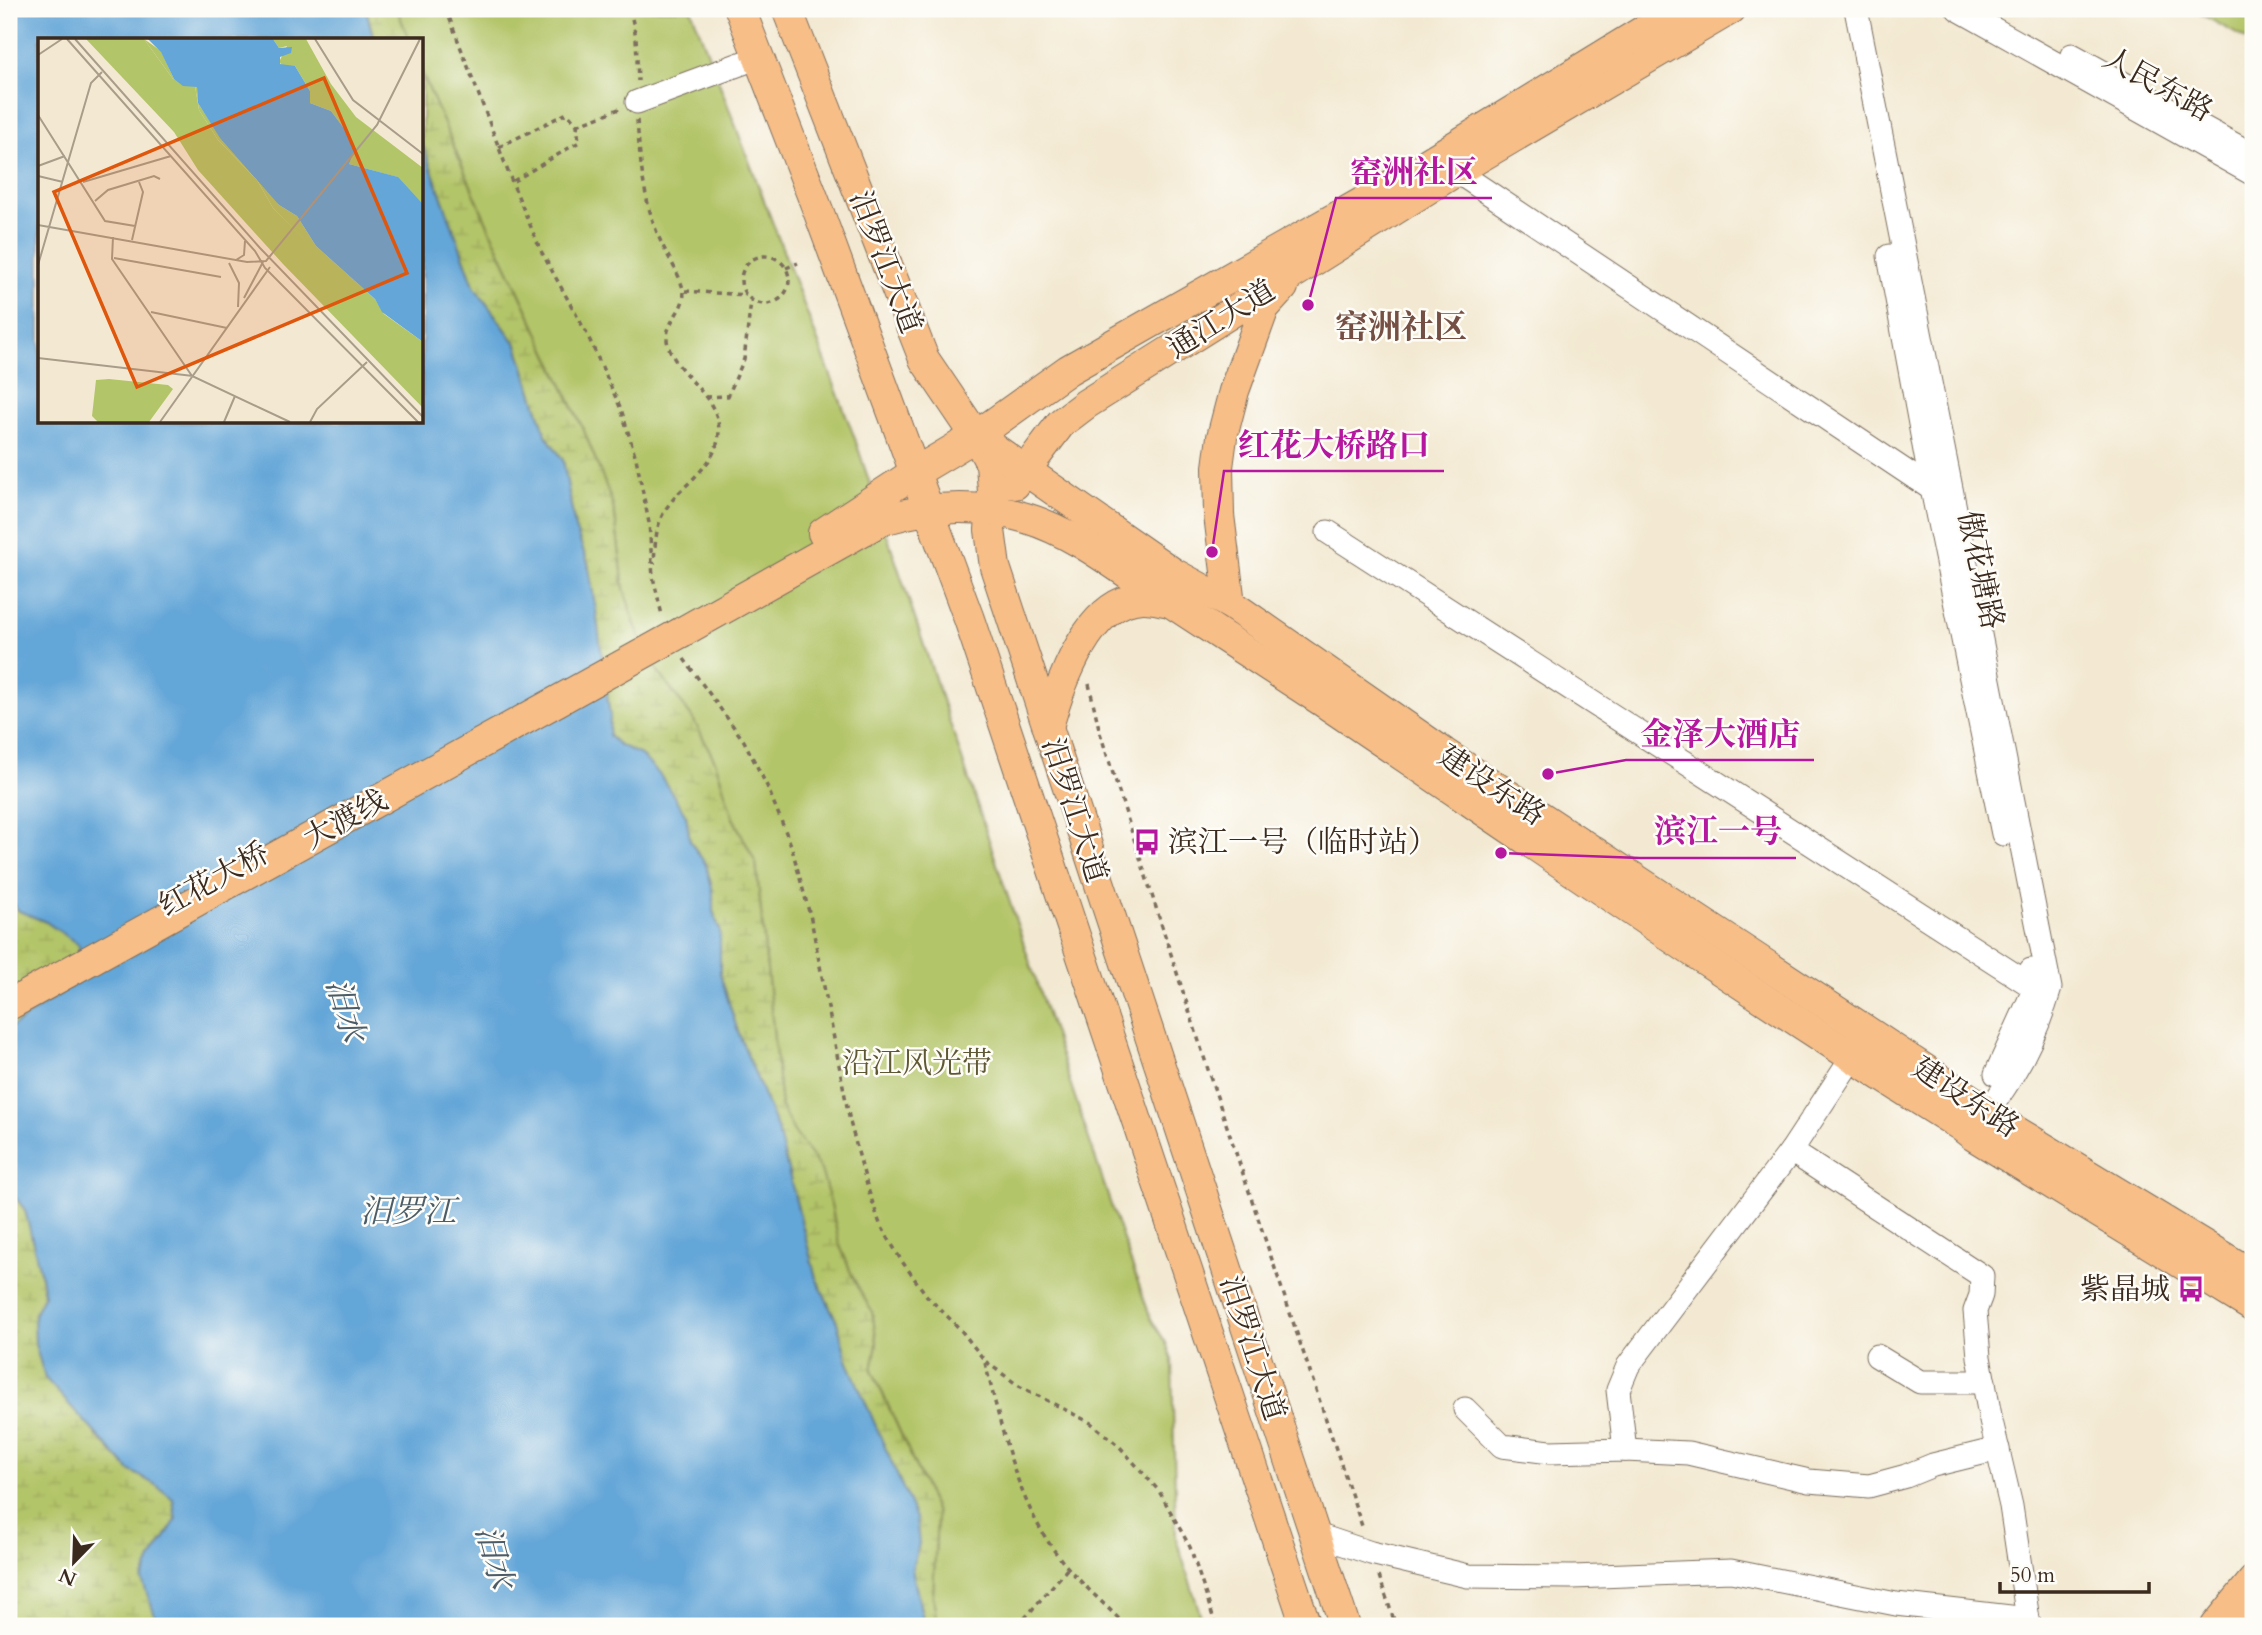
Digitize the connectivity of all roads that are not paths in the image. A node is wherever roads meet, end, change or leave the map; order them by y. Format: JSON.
{"nodes":[{"id":1,"x":740,"y":9,"type":"edge"},
{"id":2,"x":787,"y":9,"type":"edge"},
{"id":3,"x":1679,"y":9,"type":"edge"},
{"id":4,"x":1731,"y":9,"type":"edge"},
{"id":5,"x":1843,"y":9,"type":"edge"},
{"id":6,"x":1856,"y":9,"type":"edge"},
{"id":7,"x":1958,"y":9,"type":"edge"},
{"id":8,"x":1989,"y":9,"type":"edge"},
{"id":9,"x":759,"y":57,"type":"junction"},
{"id":10,"x":637,"y":102,"type":"road end"},
{"id":11,"x":2253,"y":155,"type":"edge"},
{"id":12,"x":1450,"y":161,"type":"junction"},
{"id":13,"x":2253,"y":174,"type":"edge"},
{"id":14,"x":1300,"y":269,"type":"junction"},
{"id":15,"x":976,"y":436,"type":"junction"},
{"id":16,"x":1024,"y":469,"type":"junction"},
{"id":17,"x":914,"y":472,"type":"junction"},
{"id":18,"x":1933,"y":489,"type":"junction"},
{"id":19,"x":991,"y":509,"type":"junction"},
{"id":20,"x":928,"y":510,"type":"junction"},
{"id":21,"x":1328,"y":531,"type":"dead end"},
{"id":22,"x":1172,"y":602,"type":"junction"},
{"id":23,"x":1230,"y":604,"type":"junction"},
{"id":24,"x":677,"y":634,"type":"junction"},
{"id":25,"x":1048,"y":727,"type":"junction"},
{"id":26,"x":2035,"y":988,"type":"junction"},
{"id":27,"x":9,"y":991,"type":"edge"},
{"id":28,"x":9,"y":1005,"type":"edge"},
{"id":29,"x":1852,"y":1058,"type":"junction"},
{"id":30,"x":1974,"y":1119,"type":"junction"},
{"id":31,"x":1791,"y":1151,"type":"junction"},
{"id":32,"x":2253,"y":1275,"type":"edge"},
{"id":33,"x":2253,"y":1307,"type":"edge"},
{"id":34,"x":1877,"y":1356,"type":"dead end"},
{"id":35,"x":1984,"y":1382,"type":"junction"},
{"id":36,"x":1465,"y":1409,"type":"dead end"},
{"id":37,"x":1998,"y":1449,"type":"junction"},
{"id":38,"x":1625,"y":1450,"type":"junction"},
{"id":39,"x":1314,"y":1534,"type":"junction"},
{"id":40,"x":2253,"y":1581,"type":"edge"},
{"id":41,"x":2253,"y":1619,"type":"edge"},
{"id":42,"x":2029,"y":1623,"type":"edge"},
{"id":43,"x":1306,"y":1626,"type":"edge"},
{"id":44,"x":1345,"y":1626,"type":"edge"},
{"id":45,"x":2216,"y":1626,"type":"edge"},
{"id":46,"x":2247,"y":1626,"type":"edge"}],
"edges":[{"from":1,"to":9,"type":"main road","name":"汨罗江大道"},
{"from":2,"to":15,"type":"main road","name":"汨罗江大道"},
{"from":3,"to":12,"type":"main road","name":"通江大道"},
{"from":4,"to":12,"type":"main road","name":"通江大道"},
{"from":5,"to":18,"type":"street","name":"傲花塘路"},
{"from":6,"to":30,"type":"street"},
{"from":7,"to":13,"type":"street","name":"人民东路"},
{"from":8,"to":11,"type":"street","name":"人民东路"},
{"from":9,"to":10,"type":"street"},
{"from":9,"to":17,"type":"main road","name":"汨罗江大道"},
{"from":12,"to":14,"type":"main road","name":"通江大道"},
{"from":12,"to":15,"type":"main road","name":"通江大道"},
{"from":12,"to":18,"type":"street"},
{"from":14,"to":16,"type":"main road","name":"通江大道"},
{"from":14,"to":23,"type":"main road"},
{"from":15,"to":16,"type":"main road","name":"建设东路"},
{"from":15,"to":17,"type":"main road"},
{"from":15,"to":19,"type":"main road","name":"汨罗江大道"},
{"from":16,"to":19,"type":"main road","name":"通江大道"},
{"from":16,"to":23,"type":"main road","name":"建设东路"},
{"from":17,"to":20,"type":"main road","name":"汨罗江大道"},
{"from":17,"to":24,"type":"main road"},
{"from":18,"to":26,"type":"street","name":"傲花塘路"},
{"from":19,"to":20,"type":"main road","name":"建设东路"},
{"from":19,"to":22,"type":"main road","name":"建设东路"},
{"from":19,"to":25,"type":"main road","name":"汨罗江大道"},
{"from":20,"to":24,"type":"main road","name":"建设东路"},
{"from":20,"to":43,"type":"main road","name":"汨罗江大道"},
{"from":21,"to":26,"type":"street"},
{"from":22,"to":25,"type":"main road"},
{"from":22,"to":29,"type":"main road","name":"建设东路"},
{"from":23,"to":30,"type":"main road","name":"建设东路"},
{"from":24,"to":27,"type":"main road","name":"红花大桥"},
{"from":24,"to":28,"type":"main road","name":"大渡线","bridge":true},
{"from":25,"to":39,"type":"main road","name":"汨罗江大道"},
{"from":26,"to":30,"type":"street"},
{"from":29,"to":30,"type":"main road","name":"建设东路"},
{"from":29,"to":31,"type":"street"},
{"from":30,"to":32,"type":"main road","name":"建设东路"},
{"from":30,"to":33,"type":"main road","name":"建设东路"},
{"from":31,"to":35,"type":"street"},
{"from":31,"to":38,"type":"street"},
{"from":34,"to":35,"type":"street"},
{"from":35,"to":37,"type":"street"},
{"from":36,"to":38,"type":"street"},
{"from":37,"to":38,"type":"street"},
{"from":37,"to":42,"type":"street"},
{"from":39,"to":42,"type":"street"},
{"from":39,"to":44,"type":"main road","name":"汨罗江大道"},
{"from":40,"to":45,"type":"main road"},
{"from":41,"to":46,"type":"main road"}]}
